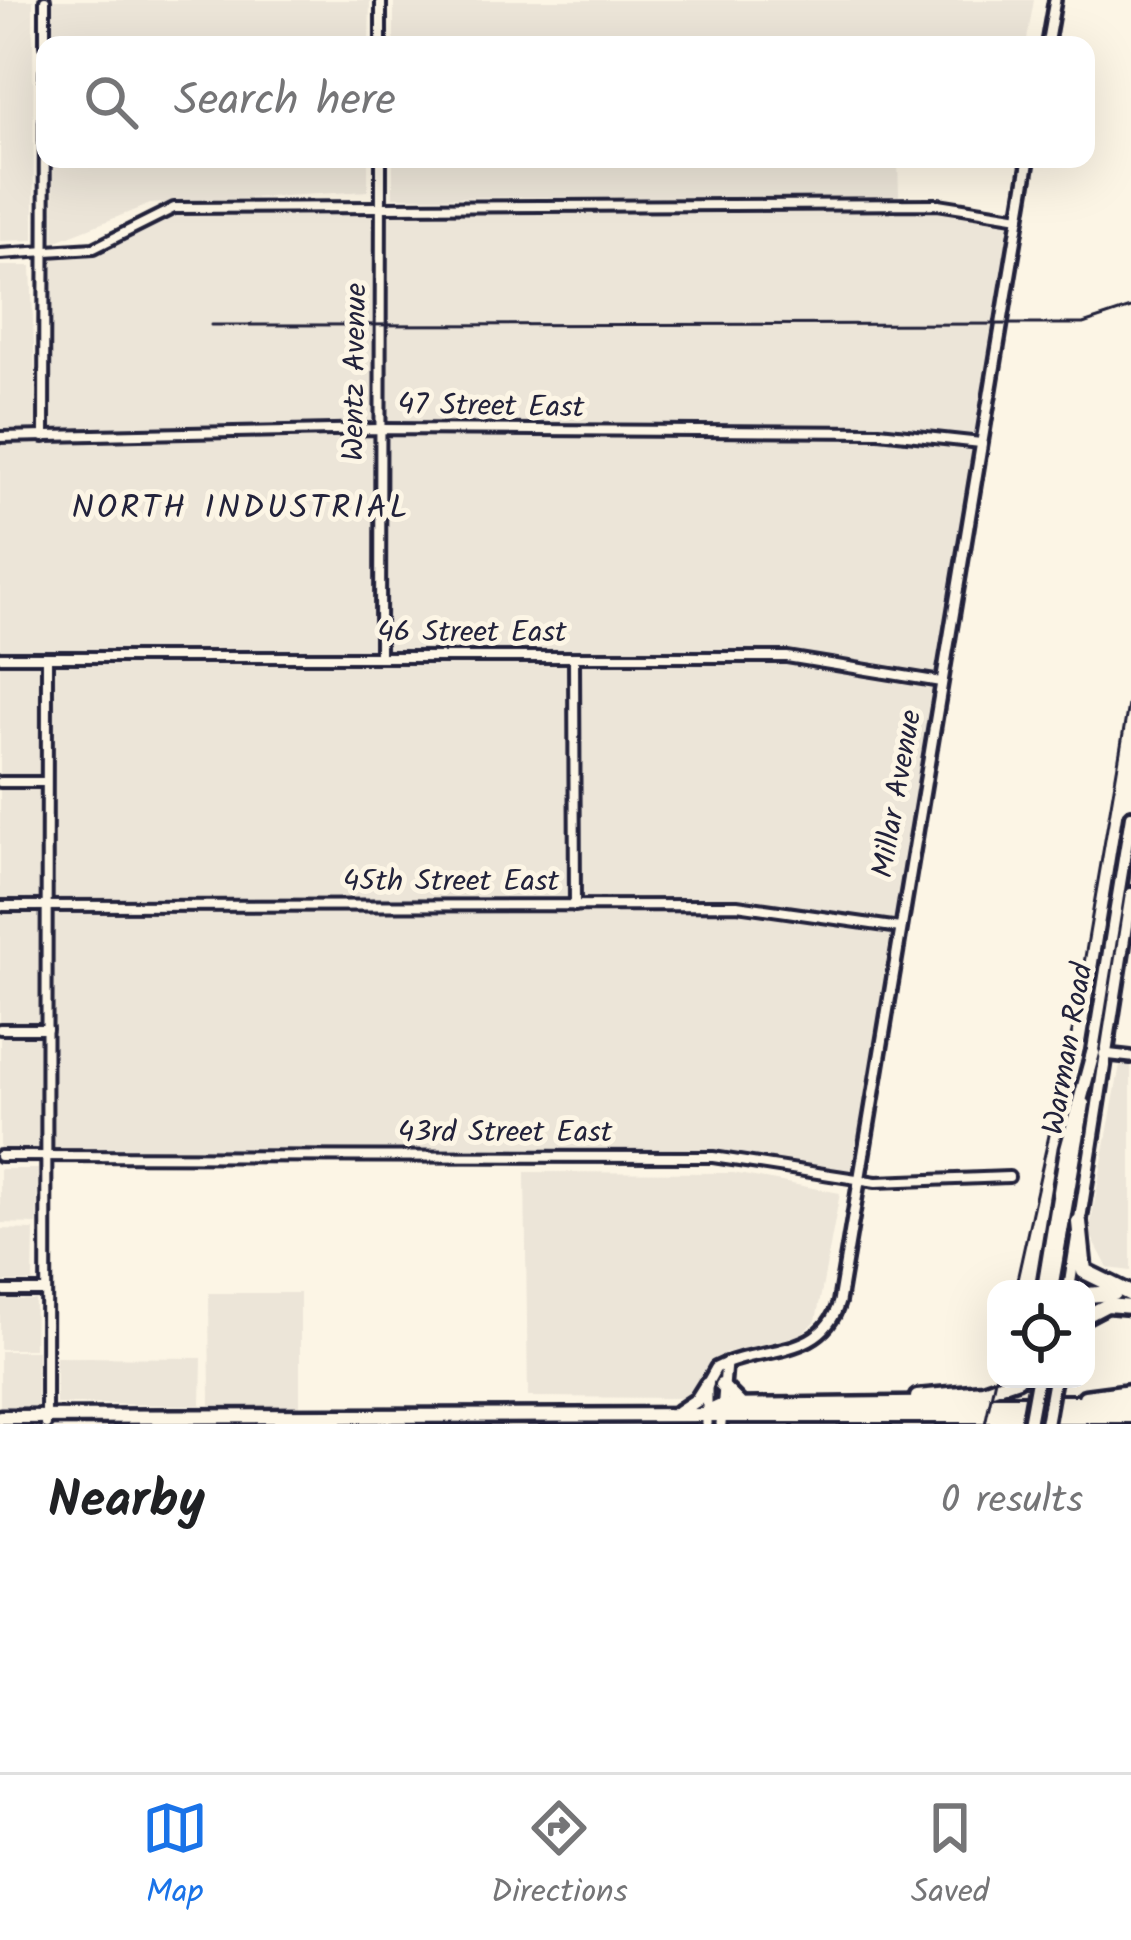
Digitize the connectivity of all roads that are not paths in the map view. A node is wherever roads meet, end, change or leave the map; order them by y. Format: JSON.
{"nodes":[{"id":1,"x":45,"y":0,"type":"edge"},
{"id":2,"x":381,"y":0,"type":"edge"},
{"id":3,"x":1055,"y":0,"type":"edge"},
{"id":4,"x":45,"y":36,"type":"edge"},
{"id":5,"x":381,"y":36,"type":"edge"},
{"id":6,"x":1049,"y":36,"type":"edge"},
{"id":7,"x":44,"y":168,"type":"edge"},
{"id":8,"x":382,"y":168,"type":"edge"},
{"id":9,"x":1027,"y":168,"type":"edge"},
{"id":10,"x":382,"y":203,"type":"junction"},
{"id":11,"x":1019,"y":217,"type":"junction"},
{"id":12,"x":0,"y":254,"type":"edge"},
{"id":13,"x":44,"y":254,"type":"junction"},
{"id":14,"x":379,"y":429,"type":"junction"},
{"id":15,"x":0,"y":437,"type":"edge"},
{"id":16,"x":44,"y":437,"type":"junction"},
{"id":17,"x":981,"y":443,"type":"junction"},
{"id":18,"x":380,"y":656,"type":"junction"},
{"id":19,"x":0,"y":657,"type":"edge"},
{"id":20,"x":47,"y":658,"type":"junction"},
{"id":21,"x":574,"y":658,"type":"junction"},
{"id":22,"x":941,"y":682,"type":"junction"},
{"id":23,"x":0,"y":782,"type":"edge"},
{"id":24,"x":46,"y":782,"type":"junction"},
{"id":25,"x":1131,"y":816,"type":"edge"},
{"id":26,"x":1131,"y":894,"type":"edge"},
{"id":27,"x":0,"y":906,"type":"edge"},
{"id":28,"x":46,"y":906,"type":"junction"},
{"id":29,"x":575,"y":906,"type":"junction"},
{"id":30,"x":900,"y":928,"type":"junction"},
{"id":31,"x":0,"y":1029,"type":"edge"},
{"id":32,"x":47,"y":1029,"type":"junction"},
{"id":33,"x":1099,"y":1053,"type":"junction"},
{"id":34,"x":1131,"y":1057,"type":"edge"},
{"id":35,"x":0,"y":1156,"type":"edge"},
{"id":36,"x":46,"y":1156,"type":"junction"},
{"id":37,"x":1009,"y":1177,"type":"dead end"},
{"id":38,"x":857,"y":1179,"type":"junction"},
{"id":39,"x":1079,"y":1222,"type":"junction"},
{"id":40,"x":1049,"y":1280,"type":"edge"},
{"id":41,"x":1070,"y":1280,"type":"edge"},
{"id":42,"x":0,"y":1291,"type":"edge"},
{"id":43,"x":46,"y":1291,"type":"junction"},
{"id":44,"x":1095,"y":1295,"type":"edge"},
{"id":45,"x":1131,"y":1295,"type":"edge"},
{"id":46,"x":1131,"y":1307,"type":"edge"},
{"id":47,"x":1095,"y":1311,"type":"edge"},
{"id":48,"x":714,"y":1384,"type":"junction"},
{"id":49,"x":992,"y":1388,"type":"edge"},
{"id":50,"x":1036,"y":1388,"type":"edge"},
{"id":51,"x":1052,"y":1388,"type":"edge"},
{"id":52,"x":1131,"y":1391,"type":"edge"},
{"id":53,"x":1131,"y":1402,"type":"edge"},
{"id":54,"x":972,"y":1403,"type":"junction"},
{"id":55,"x":820,"y":1405,"type":"junction"},
{"id":56,"x":746,"y":1406,"type":"junction"},
{"id":57,"x":676,"y":1413,"type":"junction"},
{"id":58,"x":1131,"y":1415,"type":"edge"},
{"id":59,"x":715,"y":1416,"type":"edge"},
{"id":60,"x":0,"y":1417,"type":"edge"},
{"id":61,"x":448,"y":1419,"type":"edge"},
{"id":62,"x":46,"y":1420,"type":"edge"},
{"id":63,"x":1029,"y":1424,"type":"edge"},
{"id":64,"x":1046,"y":1424,"type":"edge"}],
"edges":[{"from":1,"to":4,"type":"street"},
{"from":2,"to":5,"type":"street"},
{"from":3,"to":6,"type":"street"},
{"from":7,"to":13,"type":"street"},
{"from":8,"to":10,"type":"street","name":"Wentz Avenue"},
{"from":9,"to":11,"type":"street","name":"Millar Avenue"},
{"from":10,"to":11,"type":"street"},
{"from":10,"to":13,"type":"street"},
{"from":10,"to":14,"type":"street","name":"Wentz Avenue"},
{"from":11,"to":17,"type":"street","name":"Millar Avenue"},
{"from":12,"to":13,"type":"street"},
{"from":13,"to":16,"type":"street"},
{"from":14,"to":16,"type":"street","name":"47 Street East"},
{"from":14,"to":17,"type":"street","name":"47 Street East"},
{"from":14,"to":18,"type":"street","name":"Wentz Avenue"},
{"from":15,"to":16,"type":"street","name":"47 Street East"},
{"from":17,"to":22,"type":"street","name":"Millar Avenue"},
{"from":18,"to":20,"type":"street","name":"46 Street East"},
{"from":18,"to":21,"type":"street","name":"46 Street East"},
{"from":19,"to":20,"type":"street","name":"46 Street East"},
{"from":20,"to":24,"type":"street"},
{"from":21,"to":22,"type":"street","name":"46 Street East"},
{"from":21,"to":29,"type":"street"},
{"from":22,"to":30,"type":"street","name":"Millar Avenue"},
{"from":23,"to":24,"type":"street"},
{"from":24,"to":28,"type":"street"},
{"from":25,"to":33,"type":"main road","name":"Warman Road"},
{"from":26,"to":33,"type":"main road","name":"Warman Road"},
{"from":27,"to":28,"type":"street","name":"45th Street East"},
{"from":28,"to":29,"type":"street","name":"45th Street East"},
{"from":28,"to":32,"type":"street"},
{"from":29,"to":30,"type":"street","name":"45th Street East"},
{"from":30,"to":38,"type":"street","name":"Millar Avenue"},
{"from":31,"to":32,"type":"street"},
{"from":32,"to":36,"type":"street"},
{"from":33,"to":34,"type":"street"},
{"from":33,"to":39,"type":"main road","name":"Warman Road"},
{"from":33,"to":40,"type":"highway"},
{"from":35,"to":36,"type":"street","name":"43rd Street East"},
{"from":36,"to":38,"type":"street","name":"43rd Street East"},
{"from":36,"to":43,"type":"street"},
{"from":37,"to":38,"type":"street","name":"43rd Street East"},
{"from":38,"to":48,"type":"street","name":"Millar Avenue"},
{"from":39,"to":41,"type":"main road","name":"Warman Road"},
{"from":39,"to":45,"type":"highway"},
{"from":42,"to":43,"type":"street"},
{"from":43,"to":62,"type":"street"},
{"from":44,"to":45,"type":"highway"},
{"from":46,"to":47,"type":"highway"},
{"from":48,"to":56,"type":"highway"},
{"from":48,"to":57,"type":"highway"},
{"from":48,"to":59,"type":"street"},
{"from":49,"to":55,"type":"highway"},
{"from":50,"to":63,"type":"main road","bridge":true},
{"from":51,"to":64,"type":"main road","bridge":true},
{"from":52,"to":54,"type":"highway"},
{"from":53,"to":54,"type":"highway"},
{"from":54,"to":55,"type":"highway"},
{"from":55,"to":56,"type":"highway"},
{"from":56,"to":59,"type":"highway"},
{"from":57,"to":59,"type":"highway"},
{"from":57,"to":61,"type":"highway"},
{"from":58,"to":59,"type":"highway"},
{"from":60,"to":62,"type":"highway"},
{"from":61,"to":62,"type":"highway"}]}
